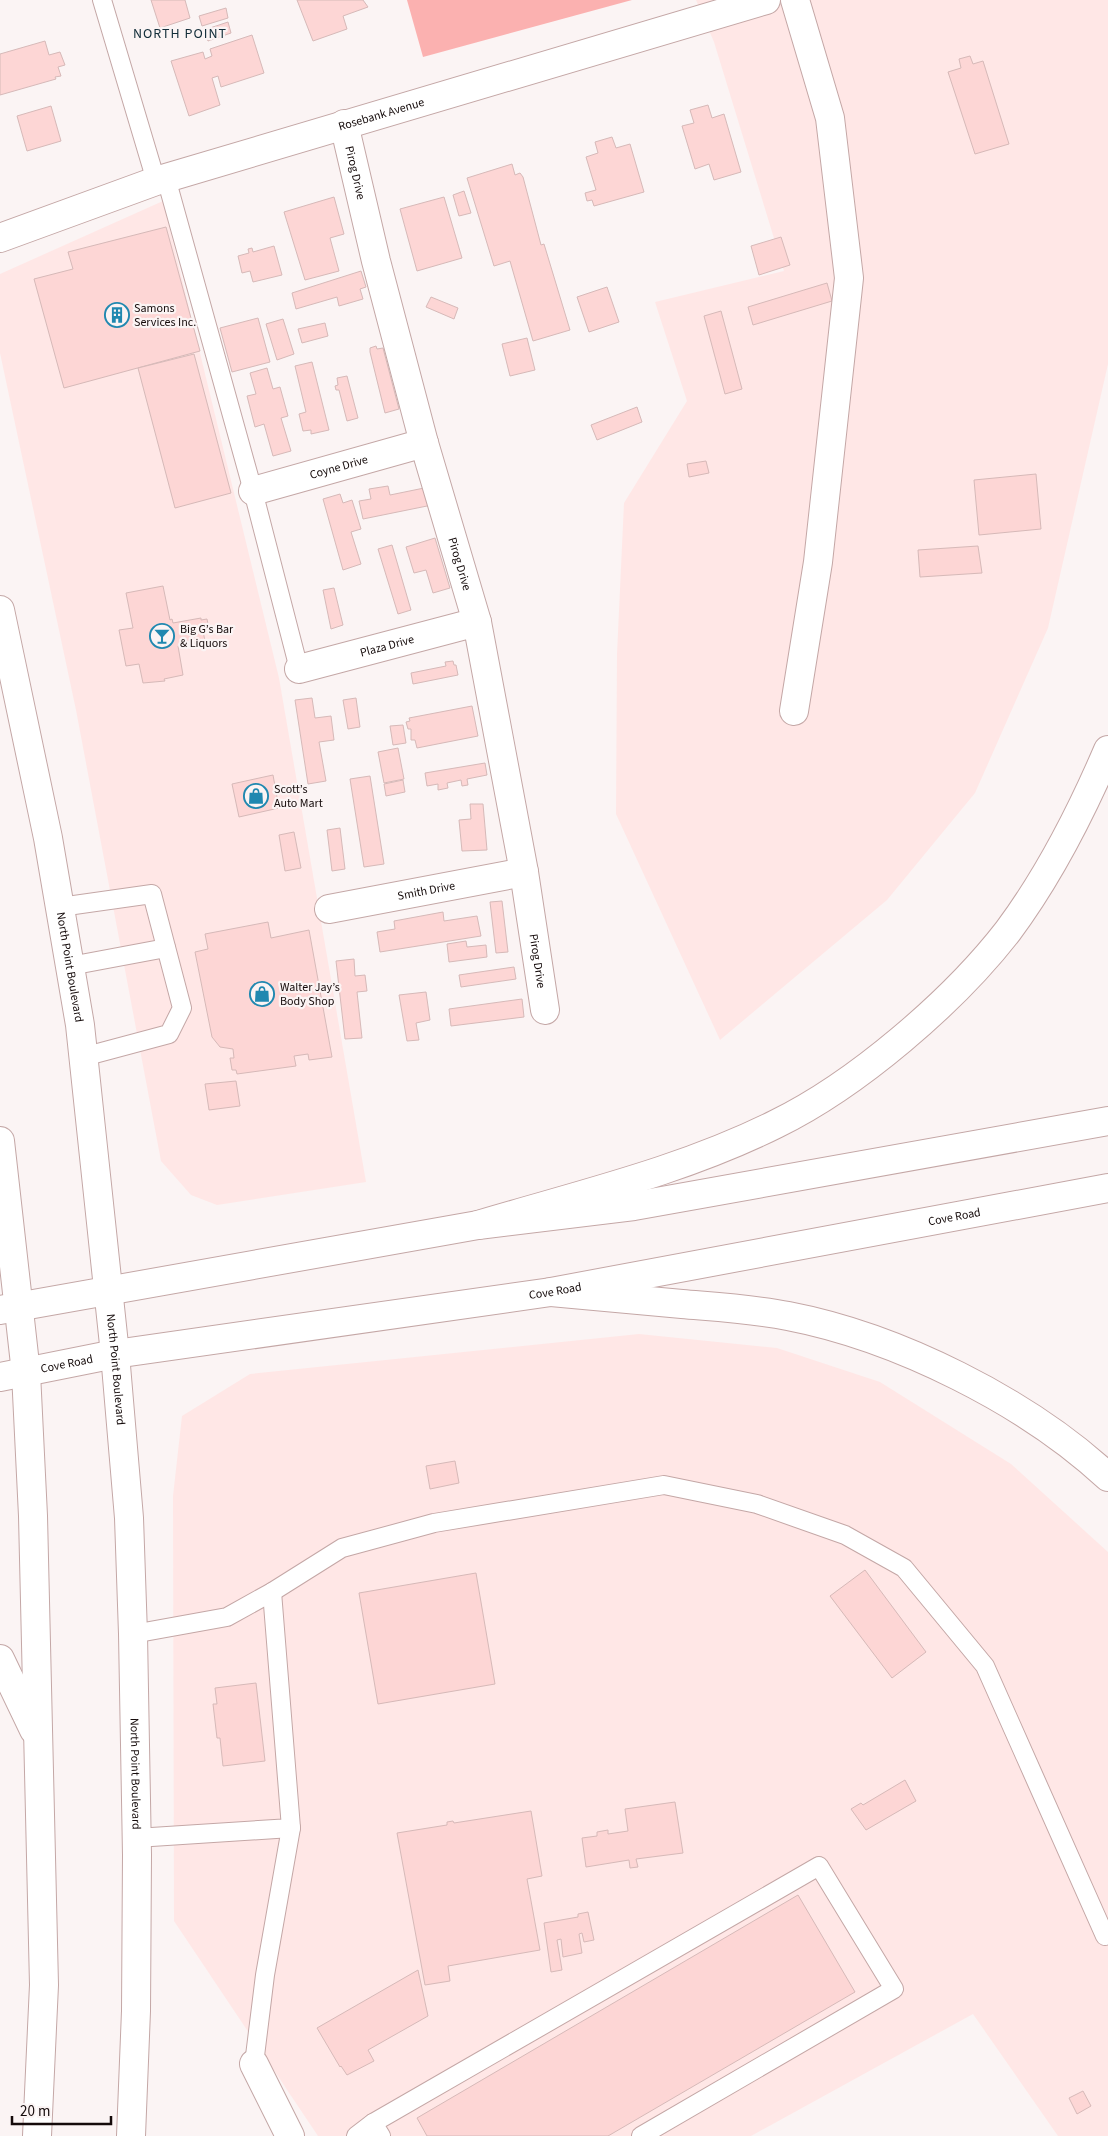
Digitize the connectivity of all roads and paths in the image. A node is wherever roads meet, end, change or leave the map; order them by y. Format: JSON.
{"nodes":[{"id":1,"x":102,"y":0,"type":"edge"},
{"id":2,"x":766,"y":0,"type":"edge"},
{"id":3,"x":795,"y":0,"type":"edge"},
{"id":4,"x":344,"y":124,"type":"junction"},
{"id":5,"x":161,"y":180,"type":"junction"},
{"id":6,"x":0,"y":238,"type":"edge"},
{"id":7,"x":424,"y":443,"type":"junction"},
{"id":8,"x":253,"y":491,"type":"junction"},
{"id":9,"x":0,"y":610,"type":"edge"},
{"id":10,"x":477,"y":622,"type":"junction"},
{"id":11,"x":299,"y":669,"type":"joint"},
{"id":12,"x":794,"y":711,"type":"dead end"},
{"id":13,"x":1108,"y":750,"type":"edge"},
{"id":14,"x":524,"y":872,"type":"junction"},
{"id":15,"x":60,"y":906,"type":"junction"},
{"id":16,"x":329,"y":909,"type":"dead end"},
{"id":17,"x":166,"y":948,"type":"junction"},
{"id":18,"x":70,"y":966,"type":"junction"},
{"id":19,"x":544,"y":1010,"type":"dead end"},
{"id":20,"x":83,"y":1057,"type":"junction"},
{"id":21,"x":1108,"y":1121,"type":"edge"},
{"id":22,"x":0,"y":1141,"type":"edge"},
{"id":23,"x":1108,"y":1188,"type":"edge"},
{"id":24,"x":5,"y":1225,"type":"edge"},
{"id":25,"x":478,"y":1225,"type":"junction"},
{"id":26,"x":110,"y":1289,"type":"junction"},
{"id":27,"x":551,"y":1292,"type":"junction"},
{"id":28,"x":10,"y":1308,"type":"edge"},
{"id":29,"x":116,"y":1354,"type":"junction"},
{"id":30,"x":13,"y":1375,"type":"edge"},
{"id":31,"x":1108,"y":1477,"type":"edge"},
{"id":32,"x":272,"y":1592,"type":"junction"},
{"id":33,"x":133,"y":1634,"type":"junction"},
{"id":34,"x":0,"y":1659,"type":"edge"},
{"id":35,"x":37,"y":1736,"type":"junction"},
{"id":36,"x":291,"y":1828,"type":"junction"},
{"id":37,"x":136,"y":1838,"type":"junction"},
{"id":38,"x":1105,"y":1936,"type":"dead end"},
{"id":39,"x":254,"y":2064,"type":"joint"},
{"id":40,"x":377,"y":2129,"type":"edge"},
{"id":41,"x":37,"y":2136,"type":"edge"},
{"id":42,"x":131,"y":2136,"type":"edge"},
{"id":43,"x":290,"y":2136,"type":"edge"},
{"id":44,"x":356,"y":2136,"type":"edge"},
{"id":45,"x":642,"y":2136,"type":"edge"}],
"edges":[{"from":1,"to":5,"type":"lane"},
{"from":2,"to":4,"type":"main road","name":"Rosebank Avenue"},
{"from":3,"to":12,"type":"main road"},
{"from":4,"to":5,"type":"main road","name":"Rosebank Avenue"},
{"from":4,"to":7,"type":"main road","name":"Pirog Drive"},
{"from":5,"to":6,"type":"main road","name":"Rosebank Avenue"},
{"from":5,"to":8,"type":"lane"},
{"from":7,"to":8,"type":"main road","name":"Coyne Drive"},
{"from":7,"to":10,"type":"main road","name":"Pirog Drive"},
{"from":8,"to":11,"type":"lane"},
{"from":9,"to":15,"type":"main road","name":"North Point Boulevard"},
{"from":10,"to":11,"type":"main road","name":"Plaza Drive"},
{"from":10,"to":14,"type":"main road","name":"Pirog Drive"},
{"from":13,"to":25,"type":"main road"},
{"from":14,"to":16,"type":"main road","name":"Smith Drive"},
{"from":14,"to":19,"type":"main road","name":"Pirog Drive"},
{"from":15,"to":17,"type":"lane"},
{"from":15,"to":18,"type":"main road","name":"North Point Boulevard"},
{"from":17,"to":18,"type":"lane"},
{"from":17,"to":20,"type":"lane"},
{"from":18,"to":20,"type":"main road","name":"North Point Boulevard"},
{"from":20,"to":26,"type":"main road","name":"North Point Boulevard"},
{"from":21,"to":25,"type":"main road"},
{"from":22,"to":24,"type":"main road"},
{"from":23,"to":27,"type":"main road","name":"Cove Road"},
{"from":24,"to":28,"type":"main road"},
{"from":25,"to":26,"type":"main road"},
{"from":26,"to":28,"type":"main road"},
{"from":26,"to":29,"type":"main road","name":"North Point Boulevard"},
{"from":27,"to":29,"type":"main road","name":"Cove Road"},
{"from":27,"to":31,"type":"main road"},
{"from":28,"to":30,"type":"main road"},
{"from":29,"to":30,"type":"main road","name":"Cove Road"},
{"from":29,"to":33,"type":"main road","name":"North Point Boulevard"},
{"from":30,"to":35,"type":"main road"},
{"from":32,"to":33,"type":"lane"},
{"from":32,"to":36,"type":"lane"},
{"from":32,"to":38,"type":"lane"},
{"from":33,"to":37,"type":"main road","name":"North Point Boulevard"},
{"from":34,"to":35,"type":"main road"},
{"from":35,"to":41,"type":"main road"},
{"from":36,"to":37,"type":"lane"},
{"from":36,"to":39,"type":"lane"},
{"from":37,"to":42,"type":"main road","name":"North Point Boulevard"},
{"from":39,"to":43,"type":"main road"},
{"from":40,"to":44,"type":"lane"},
{"from":40,"to":45,"type":"lane"}]}
